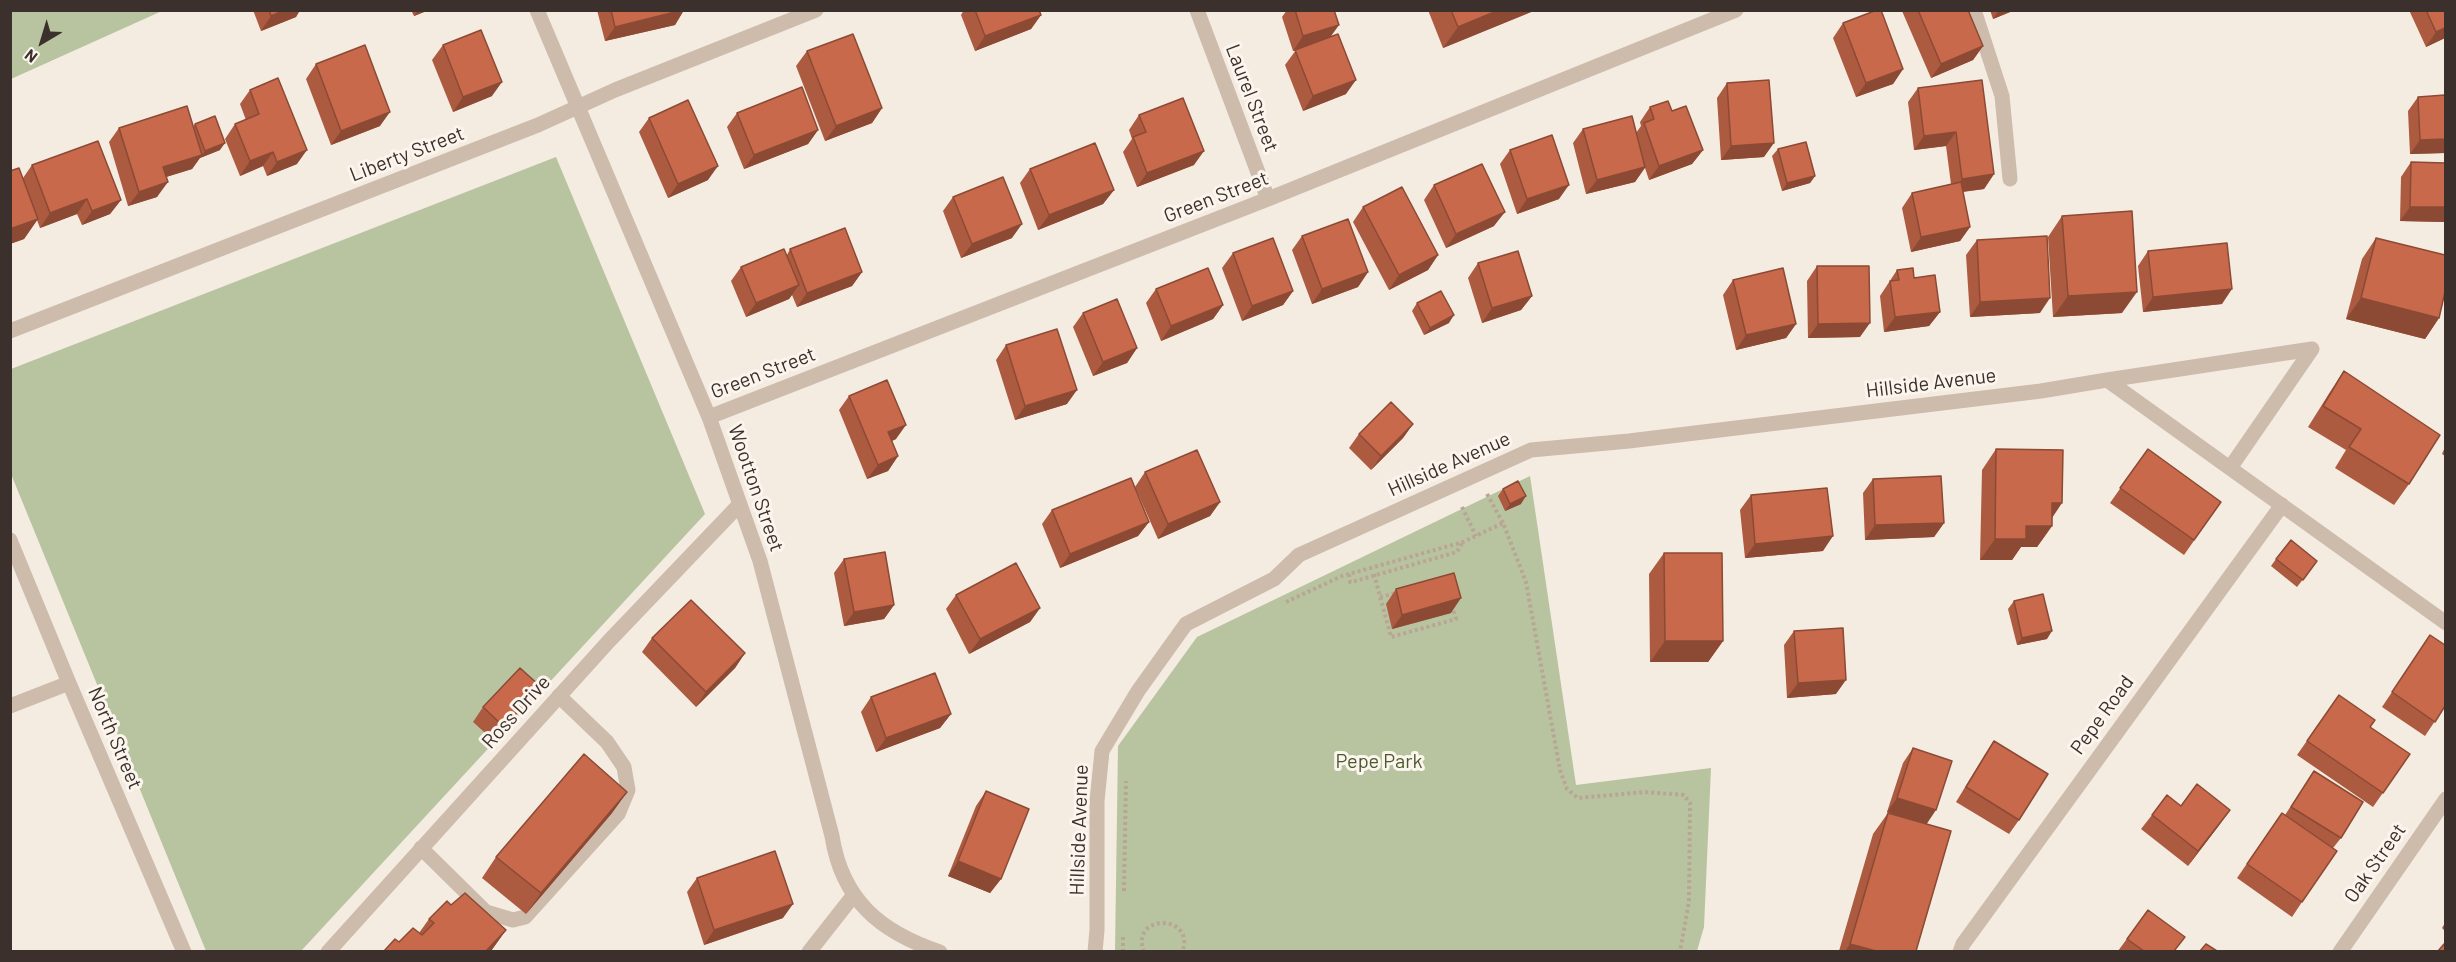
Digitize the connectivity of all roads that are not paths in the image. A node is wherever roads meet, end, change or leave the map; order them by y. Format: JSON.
{"nodes":[{"id":1,"x":537,"y":10,"type":"edge"},
{"id":2,"x":816,"y":10,"type":"edge"},
{"id":3,"x":1197,"y":10,"type":"edge"},
{"id":4,"x":1736,"y":10,"type":"edge"},
{"id":5,"x":1974,"y":10,"type":"edge"},
{"id":6,"x":576,"y":107,"type":"junction"},
{"id":7,"x":2010,"y":179,"type":"dead end"},
{"id":8,"x":1268,"y":199,"type":"junction"},
{"id":9,"x":10,"y":331,"type":"edge"},
{"id":10,"x":2107,"y":380,"type":"junction"},
{"id":11,"x":709,"y":417,"type":"junction"},
{"id":12,"x":2230,"y":468,"type":"junction"},
{"id":13,"x":740,"y":504,"type":"junction"},
{"id":14,"x":2282,"y":505,"type":"junction"},
{"id":15,"x":10,"y":540,"type":"edge"},
{"id":16,"x":2445,"y":623,"type":"edge"},
{"id":17,"x":69,"y":683,"type":"junction"},
{"id":18,"x":560,"y":696,"type":"junction"},
{"id":19,"x":10,"y":706,"type":"edge"},
{"id":20,"x":2445,"y":799,"type":"edge"},
{"id":21,"x":421,"y":848,"type":"junction"},
{"id":22,"x":853,"y":896,"type":"junction"},
{"id":23,"x":486,"y":912,"type":"junction"},
{"id":24,"x":491,"y":929,"type":"edge"},
{"id":25,"x":184,"y":951,"type":"edge"},
{"id":26,"x":328,"y":951,"type":"edge"},
{"id":27,"x":809,"y":951,"type":"edge"},
{"id":28,"x":940,"y":951,"type":"edge"},
{"id":29,"x":1095,"y":951,"type":"edge"},
{"id":30,"x":1960,"y":951,"type":"edge"},
{"id":31,"x":2340,"y":951,"type":"edge"}],
"edges":[{"from":1,"to":6,"type":"street","name":"Wootton Street"},
{"from":2,"to":6,"type":"street","name":"Liberty Street"},
{"from":3,"to":8,"type":"street","name":"Laurel Street"},
{"from":4,"to":8,"type":"street","name":"Green Street"},
{"from":5,"to":7,"type":"street"},
{"from":6,"to":9,"type":"street","name":"Liberty Street"},
{"from":6,"to":11,"type":"street","name":"Wootton Street"},
{"from":8,"to":11,"type":"street","name":"Green Street"},
{"from":10,"to":12,"type":"street"},
{"from":10,"to":12,"type":"street","name":"Hillside Avenue"},
{"from":10,"to":29,"type":"street","name":"Hillside Avenue"},
{"from":11,"to":13,"type":"street","name":"Wootton Street"},
{"from":12,"to":14,"type":"street"},
{"from":13,"to":18,"type":"street","name":"Ross Drive"},
{"from":13,"to":22,"type":"street","name":"Wootton Street"},
{"from":14,"to":16,"type":"street"},
{"from":14,"to":30,"type":"street","name":"Pepe Road"},
{"from":15,"to":17,"type":"street","name":"North Street"},
{"from":17,"to":19,"type":"street"},
{"from":17,"to":25,"type":"street","name":"North Street"},
{"from":18,"to":21,"type":"street","name":"Ross Drive"},
{"from":18,"to":23,"type":"street"},
{"from":20,"to":31,"type":"street","name":"Oak Street"},
{"from":21,"to":23,"type":"street"},
{"from":21,"to":26,"type":"street","name":"Ross Drive"},
{"from":22,"to":27,"type":"street"},
{"from":22,"to":28,"type":"street","name":"Wootton Street"},
{"from":23,"to":24,"type":"street"}]}
